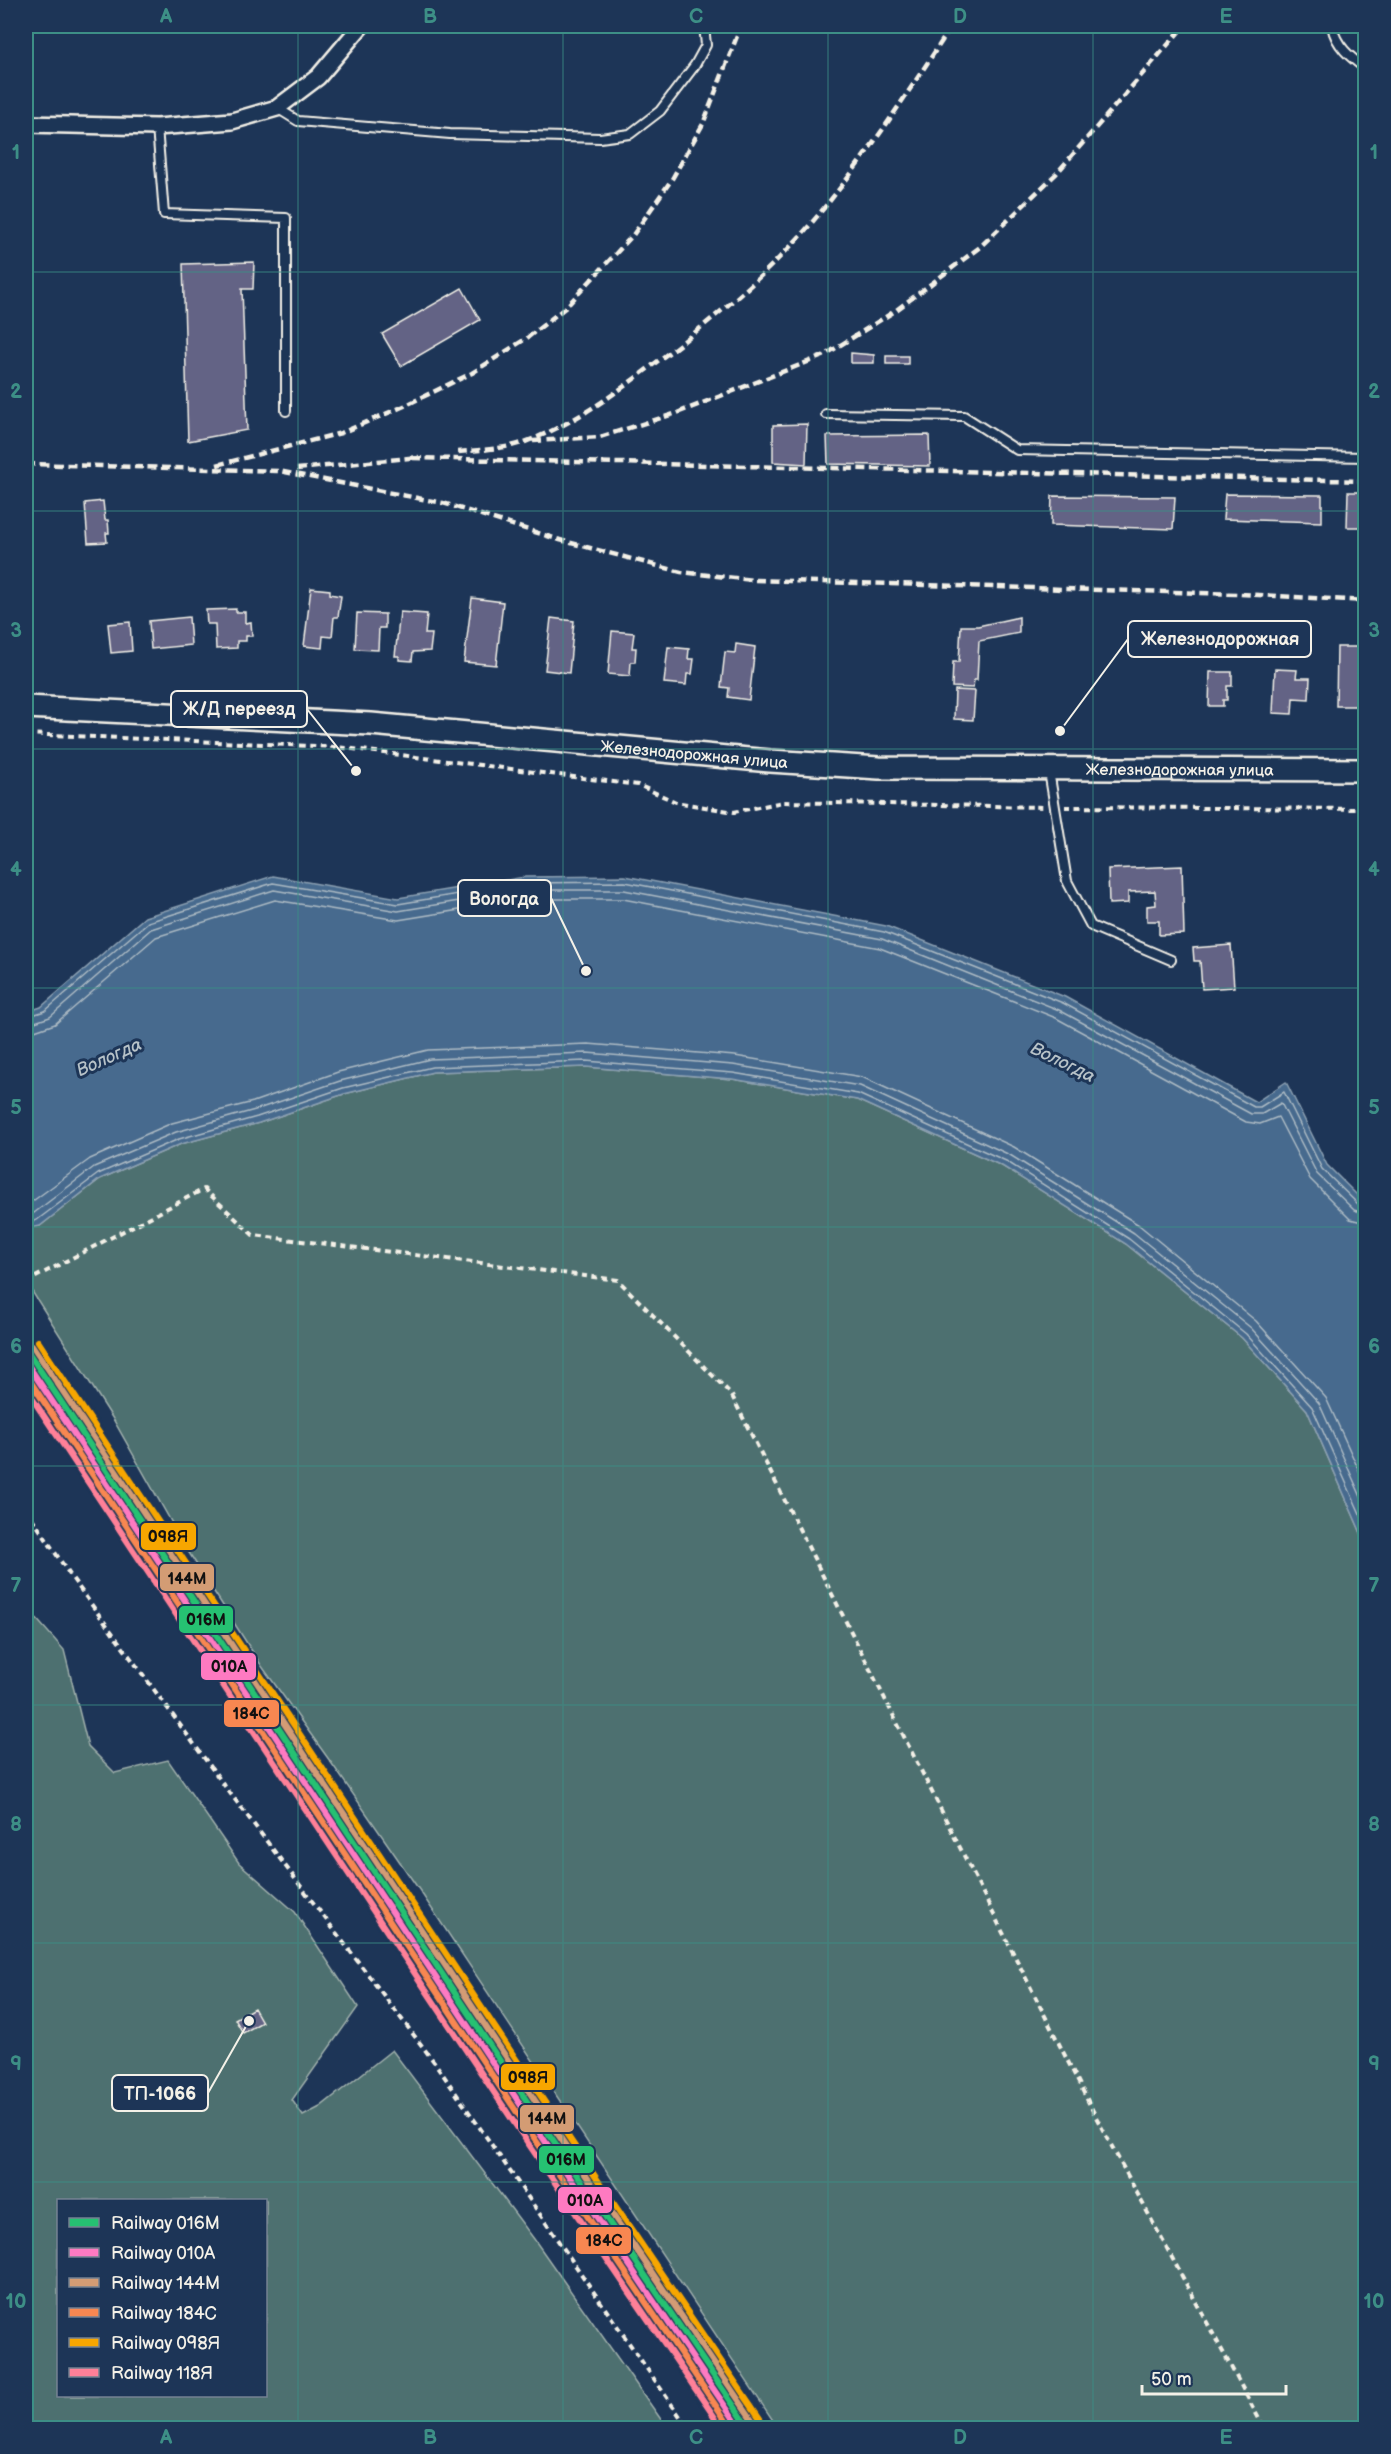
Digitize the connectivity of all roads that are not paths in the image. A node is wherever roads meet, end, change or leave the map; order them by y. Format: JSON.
{"nodes":[{"id":1,"x":361,"y":26,"type":"edge"},
{"id":2,"x":704,"y":26,"type":"edge"},
{"id":3,"x":1332,"y":26,"type":"edge"},
{"id":4,"x":1365,"y":69,"type":"edge"},
{"id":5,"x":277,"y":108,"type":"junction"},
{"id":6,"x":26,"y":124,"type":"edge"},
{"id":7,"x":157,"y":127,"type":"junction"},
{"id":8,"x":286,"y":411,"type":"dead end"},
{"id":9,"x":826,"y":414,"type":"dead end"},
{"id":10,"x":1365,"y":457,"type":"edge"},
{"id":11,"x":26,"y":707,"type":"edge"},
{"id":12,"x":1048,"y":769,"type":"junction"},
{"id":13,"x":1365,"y":770,"type":"edge"},
{"id":14,"x":1171,"y":960,"type":"dead end"}],
"edges":[{"from":1,"to":5,"type":"street"},
{"from":2,"to":5,"type":"lane"},
{"from":3,"to":4,"type":"lane"},
{"from":5,"to":7,"type":"street"},
{"from":6,"to":7,"type":"street"},
{"from":7,"to":8,"type":"lane"},
{"from":9,"to":10,"type":"lane"},
{"from":11,"to":12,"type":"main road","name":"Железнодорожная улица"},
{"from":12,"to":13,"type":"main road","name":"Железнодорожная улица"},
{"from":12,"to":14,"type":"lane"}]}
